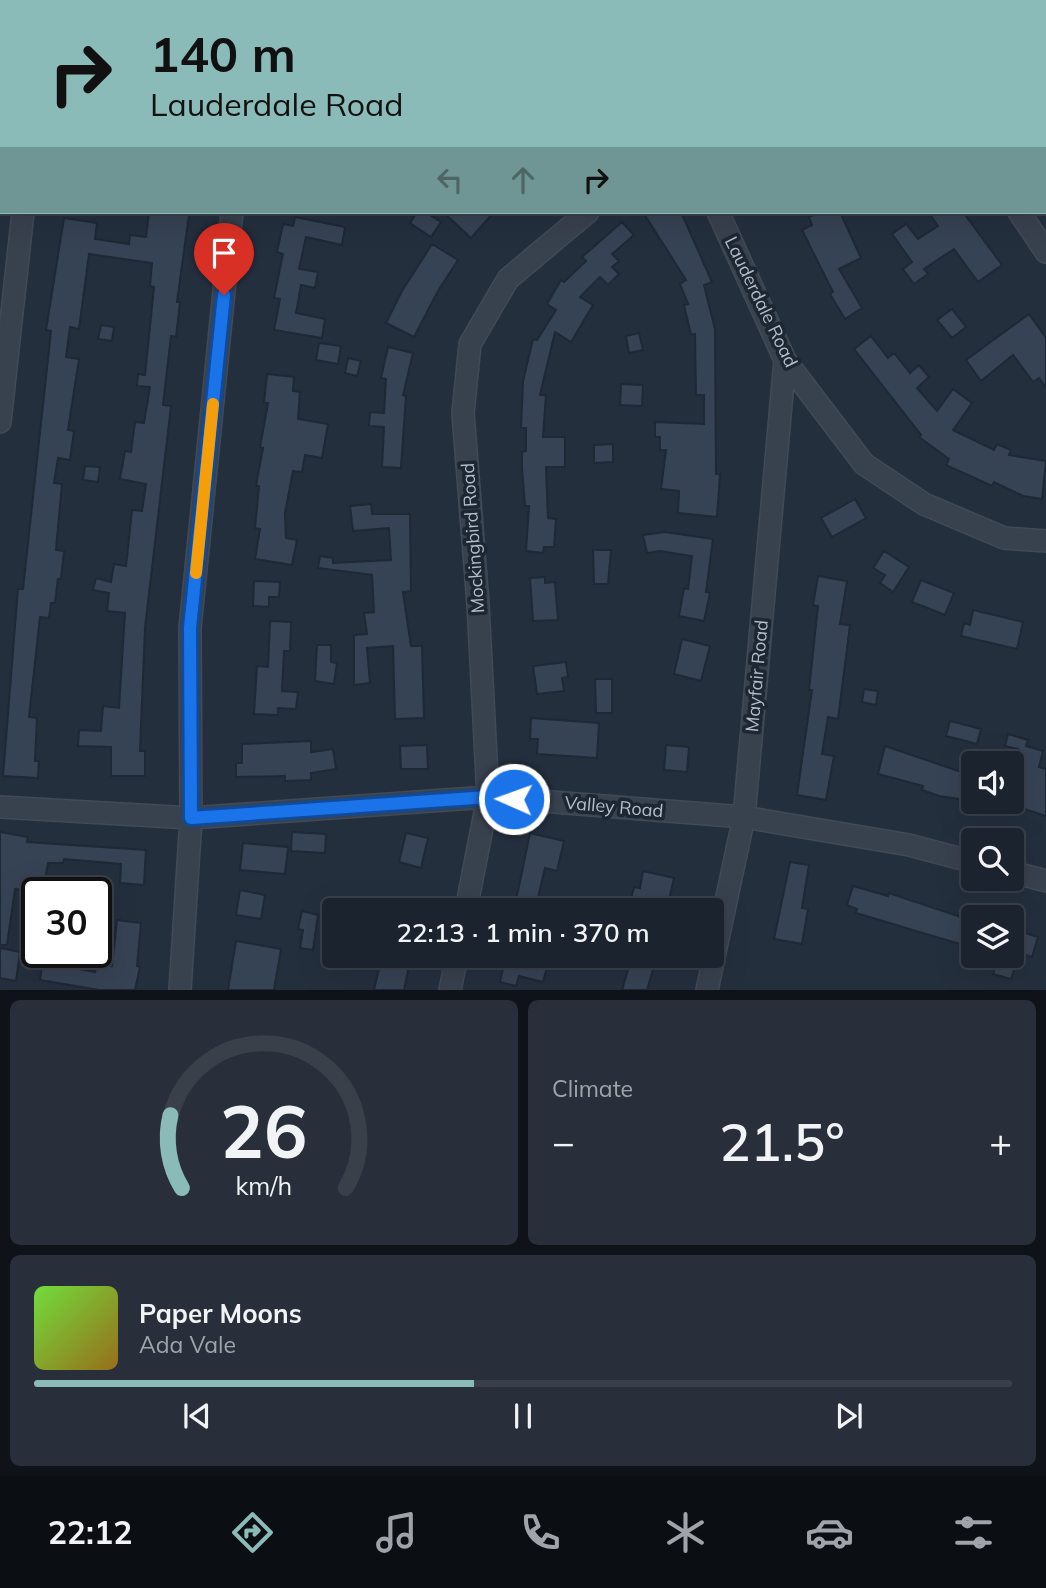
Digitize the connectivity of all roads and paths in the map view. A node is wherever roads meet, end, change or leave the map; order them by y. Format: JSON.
{"nodes":[{"id":1,"x":23,"y":214,"type":"edge"},
{"id":2,"x":232,"y":214,"type":"edge"},
{"id":3,"x":586,"y":214,"type":"edge"},
{"id":4,"x":719,"y":214,"type":"edge"},
{"id":5,"x":1020,"y":214,"type":"edge"},
{"id":6,"x":1046,"y":252,"type":"edge"},
{"id":7,"x":785,"y":360,"type":"junction"},
{"id":8,"x":0,"y":422,"type":"edge"},
{"id":9,"x":1046,"y":541,"type":"edge"},
{"id":10,"x":488,"y":797,"type":"junction"},
{"id":11,"x":0,"y":807,"type":"edge"},
{"id":12,"x":744,"y":817,"type":"junction"},
{"id":13,"x":191,"y":818,"type":"junction"},
{"id":14,"x":961,"y":859,"type":"edge"},
{"id":15,"x":1024,"y":875,"type":"edge"},
{"id":16,"x":1046,"y":881,"type":"edge"},
{"id":17,"x":468,"y":898,"type":"edge"},
{"id":18,"x":454,"y":968,"type":"edge"},
{"id":19,"x":180,"y":989,"type":"edge"},
{"id":20,"x":450,"y":989,"type":"edge"},
{"id":21,"x":707,"y":989,"type":"edge"}],
"edges":[{"from":1,"to":8,"type":"street"},
{"from":2,"to":13,"type":"street"},
{"from":3,"to":10,"type":"street","name":"Mockingbird Road"},
{"from":4,"to":7,"type":"street","name":"Lauderdale Road"},
{"from":5,"to":6,"type":"street"},
{"from":7,"to":9,"type":"street","name":"Lauderdale Road"},
{"from":7,"to":12,"type":"street","name":"Mayfair Road"},
{"from":10,"to":12,"type":"street","name":"Valley Road"},
{"from":10,"to":13,"type":"street","name":"Valley Road"},
{"from":10,"to":17,"type":"street","name":"Mockingbird Road"},
{"from":11,"to":13,"type":"street","name":"Valley Road"},
{"from":12,"to":14,"type":"street","name":"Valley Road"},
{"from":12,"to":21,"type":"street","name":"Mayfair Road"},
{"from":13,"to":19,"type":"street"},
{"from":15,"to":16,"type":"street"},
{"from":18,"to":20,"type":"street"}]}
